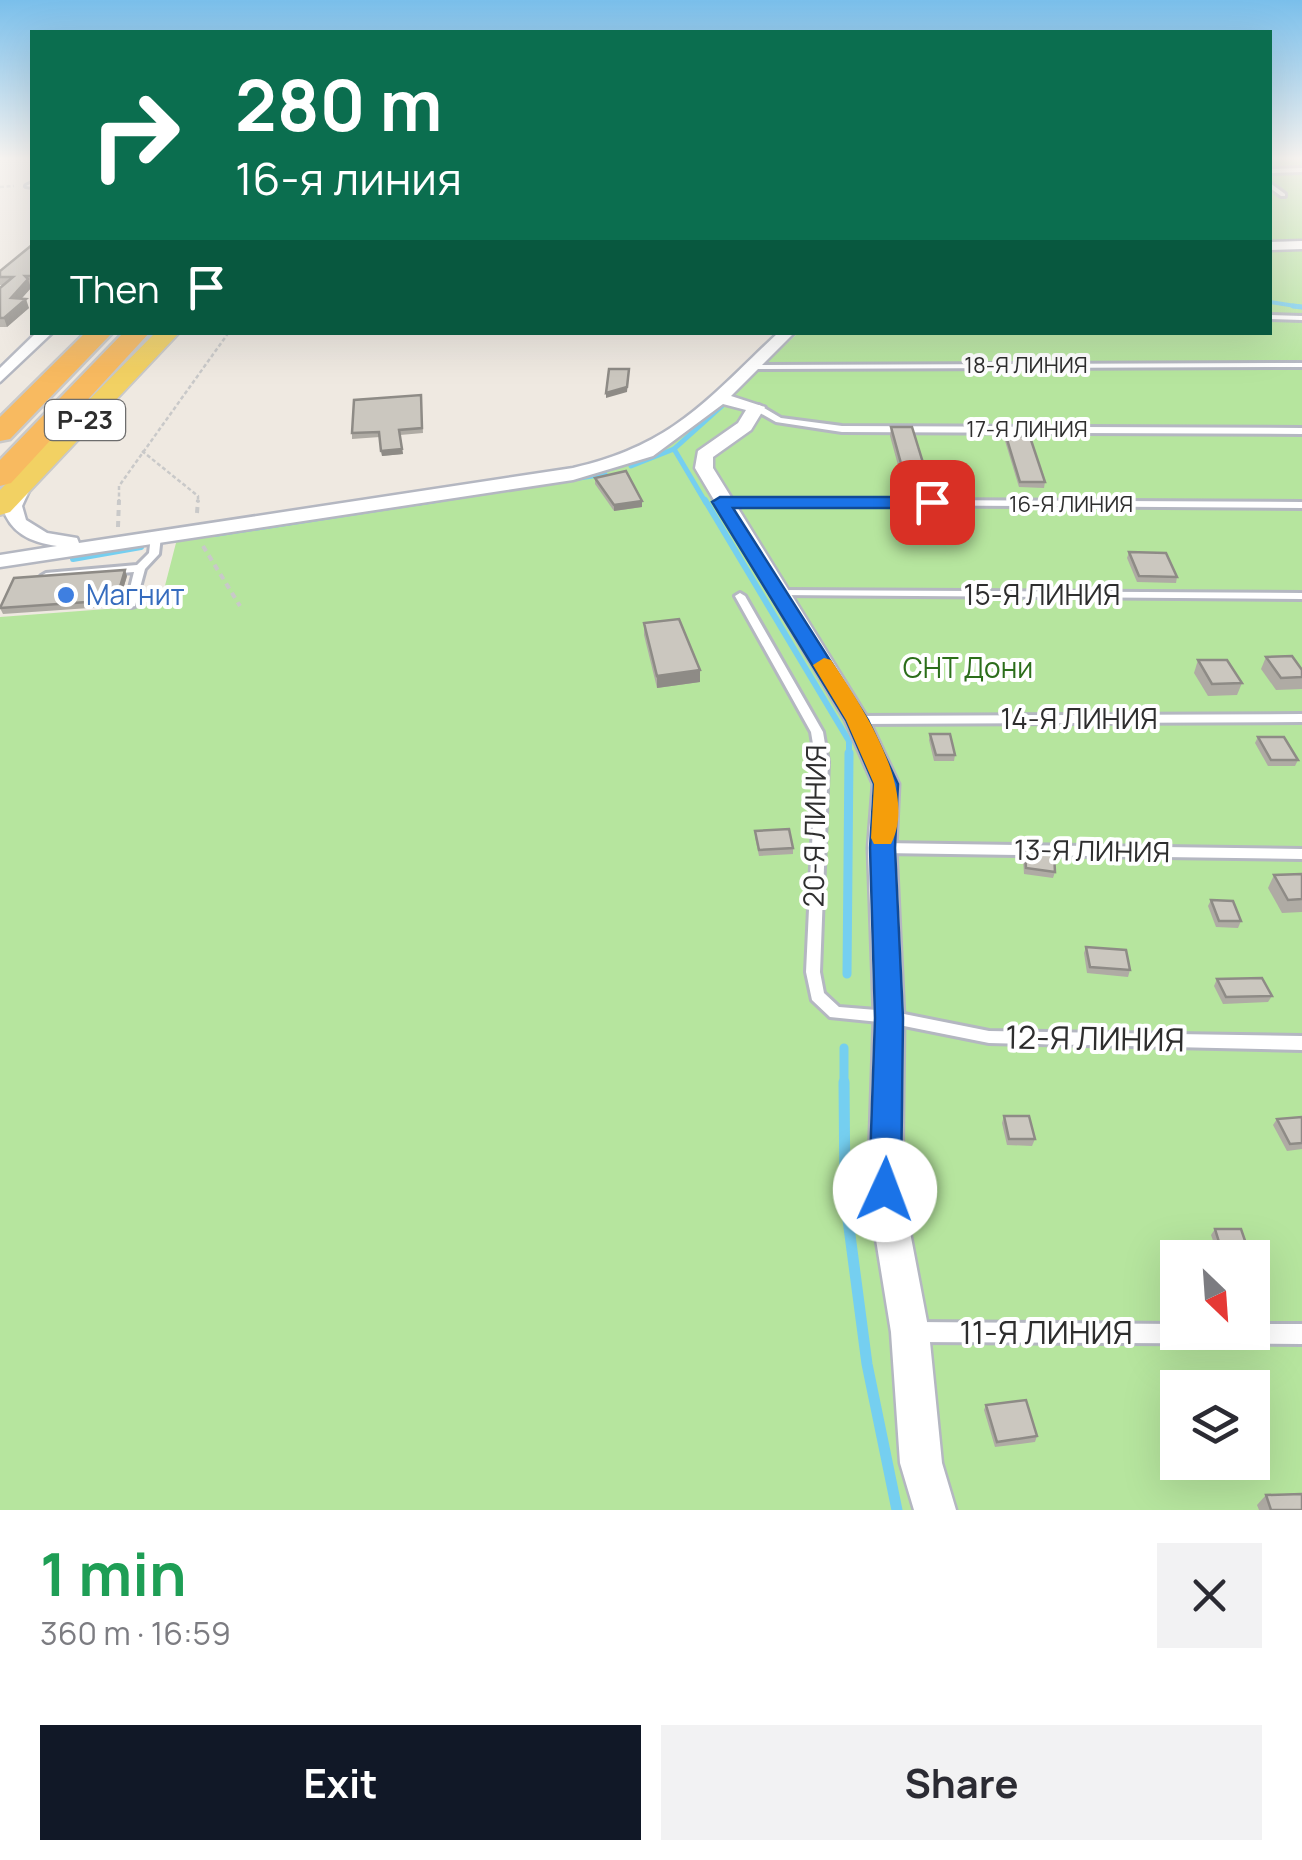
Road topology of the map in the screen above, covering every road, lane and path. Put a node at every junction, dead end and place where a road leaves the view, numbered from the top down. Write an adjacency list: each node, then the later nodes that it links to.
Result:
1 (1302, 245): 2 (street)
2 (1272, 246)
3 (1272, 317): 4 (lane)
4 (1302, 318)
5 (43, 335): 13 (street)
6 (97, 335): 17 (highway, Р-23)
7 (135, 335): 19 (highway, Р-23)
8 (165, 335): 19 (main road, Р-23)
9 (227, 335): 18 (path)
10 (785, 335): 12 (street)
11 (1302, 365): 12 (lane, 18-Я ЛИНИЯ)
12 (750, 367): 14 (street)
13 (0, 378)
14 (718, 398): 15 (street); 23 (street)
15 (756, 406): 16 (lane, 17-Я ЛИНИЯ); 20 (street)
16 (1302, 431)
17 (0, 433)
18 (142, 451): 23 (path); 25 (path)
19 (12, 479): 22 (main road, Р-23); 25 (street)
20 (720, 502): 21 (lane, 16-Я ЛИНИЯ); 29 (street)
21 (1302, 505)
22 (0, 506)
23 (197, 530): 24 (street); 33 (path)
24 (156, 536): 25 (street); 27 (lane)
25 (120, 541): 26 (street)
26 (0, 560)
27 (140, 568): 28 (lane); 32 (lane)
28 (30, 577)
29 (781, 593): 31 (lane, 15-Я ЛИНИЯ); 35 (street)
30 (740, 596): 38 (lane, 20-Я ЛИНИЯ)
31 (1302, 596)
32 (131, 604)
33 (240, 606)
34 (1302, 718): 35 (lane, 14-Я ЛИНИЯ)
35 (857, 720): 36 (street)
36 (882, 848): 37 (lane, 13-Я ЛИНИЯ); 38 (street)
37 (1302, 854)
38 (889, 1018): 39 (lane, 12-Я ЛИНИЯ); 40 (street)
39 (1302, 1044)
40 (910, 1332): 41 (lane, 11-Я ЛИНИЯ); 42 (street)
41 (1302, 1334)
42 (936, 1510)

